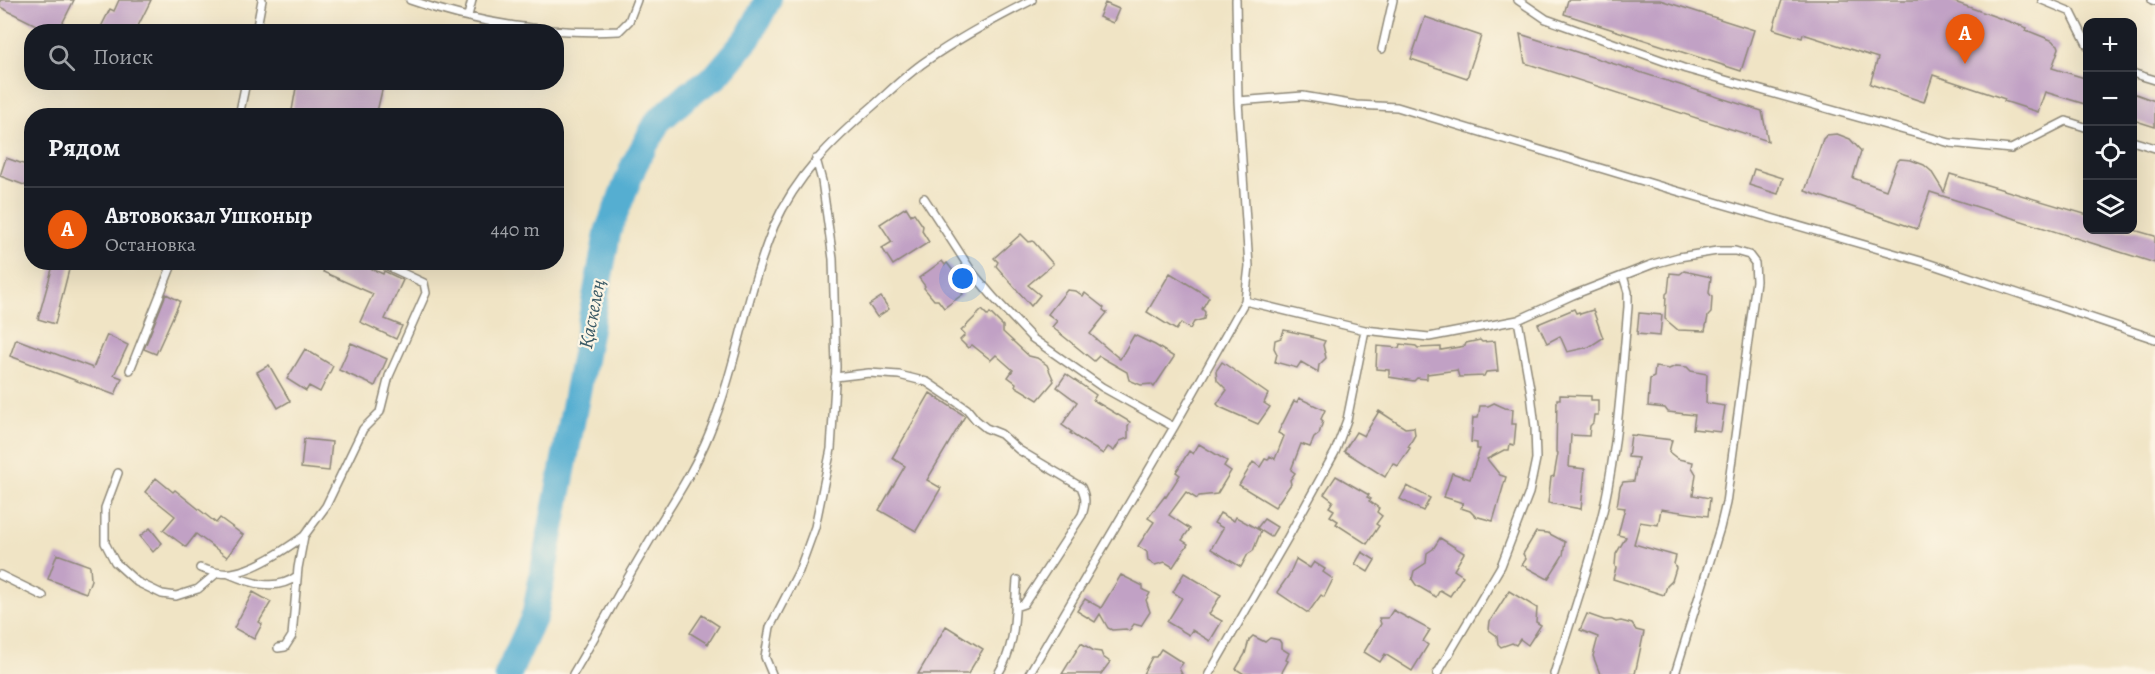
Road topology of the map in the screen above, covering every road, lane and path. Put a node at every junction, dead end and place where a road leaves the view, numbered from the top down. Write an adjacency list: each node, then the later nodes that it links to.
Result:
1 (262, 0): 11 (lane)
2 (410, 0): 10 (lane)
3 (472, 0): 10 (lane)
4 (637, 0): 13 (lane)
5 (1032, 0): 24 (lane)
6 (1236, 0): 19 (lane)
7 (1393, 0): 15 (lane)
8 (1518, 0): 21 (lane)
9 (2042, 0): 14 (lane)
10 (468, 16): 12 (lane)
11 (258, 24)
12 (506, 24)
13 (564, 31)
14 (2083, 35)
15 (1382, 49)
16 (2137, 74): 17 (lane)
17 (2155, 80)
18 (244, 90): 20 (lane)
19 (1238, 101): 29 (lane); 32 (lane)
20 (241, 108)
21 (2083, 126)
22 (2137, 142): 23 (lane)
23 (2155, 148)
24 (816, 159): 34 (lane); 47 (lane)
25 (924, 198): 35 (lane)
26 (170, 270): 33 (lane)
27 (395, 270): 37 (lane)
28 (1623, 276): 30 (lane); 53 (lane); 54 (lane)
29 (1245, 301): 31 (lane); 35 (lane)
30 (1518, 320): 31 (lane); 52 (lane)
31 (1365, 330): 51 (lane)
32 (2155, 339)
33 (130, 370)
34 (835, 377): 45 (lane); 48 (lane)
35 (1174, 427): 50 (lane)
36 (118, 473): 39 (lane)
37 (304, 536): 40 (lane); 42 (lane)
38 (200, 567): 39 (lane)
39 (217, 573): 40 (lane)
40 (228, 573): 42 (lane)
41 (0, 575): 44 (lane)
42 (297, 576): 46 (lane)
43 (1017, 580): 45 (lane)
44 (43, 596)
45 (1015, 607): 49 (lane)
46 (278, 648)
47 (573, 674)
48 (772, 674)
49 (998, 674)
50 (1029, 674)
51 (1209, 674)
52 (1437, 674)
53 (1554, 674)
54 (1675, 674)

